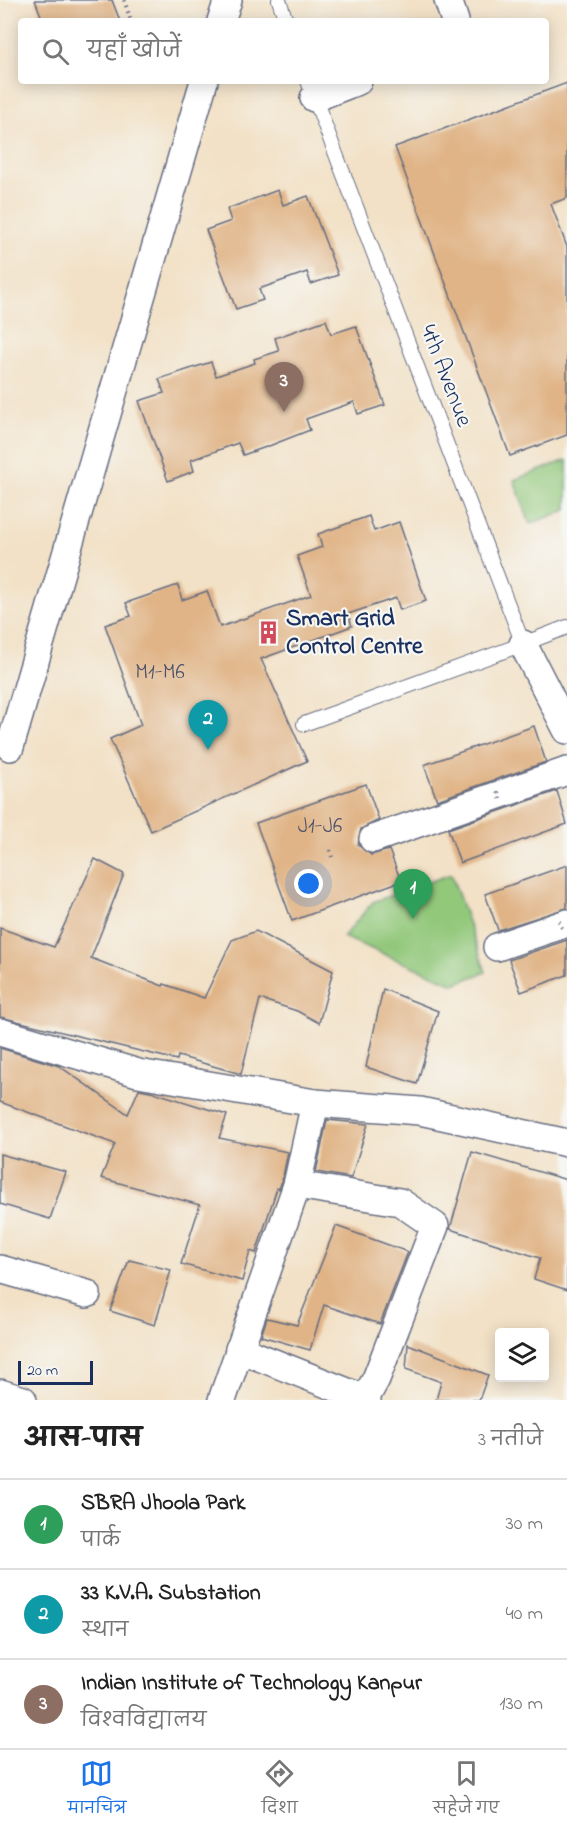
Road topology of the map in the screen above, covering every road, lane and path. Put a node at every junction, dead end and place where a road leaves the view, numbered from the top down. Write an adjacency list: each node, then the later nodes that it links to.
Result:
1 (124, 0): 5 (path)
2 (228, 0): 6 (street)
3 (279, 0): 7 (lane)
4 (448, 0): 8 (street)
5 (130, 18)
6 (222, 18)
7 (285, 18)
8 (454, 18)
9 (203, 84): 16 (street)
10 (342, 84): 11 (street)
11 (311, 90): 13 (lane, 4th Avenue)
12 (567, 627): 13 (lane)
13 (523, 644): 14 (lane); 15 (street)
14 (304, 724)
15 (567, 730)
16 (10, 747)
17 (567, 771): 20 (street)
18 (498, 792): 19 (path, bridge)
19 (500, 799)
20 (373, 839)
21 (330, 850): 22 (path)
22 (332, 857)
23 (562, 924): 24 (street)
24 (497, 947)
25 (0, 1032): 26 (street)
26 (315, 1102): 27 (street); 28 (street)
27 (567, 1143)
28 (297, 1185): 31 (street); 33 (street)
29 (0, 1269): 30 (street)
30 (87, 1294)
31 (239, 1349): 33 (street); 35 (street)
32 (0, 1394): 34 (street)
33 (366, 1399)
34 (23, 1400)
35 (222, 1400)

